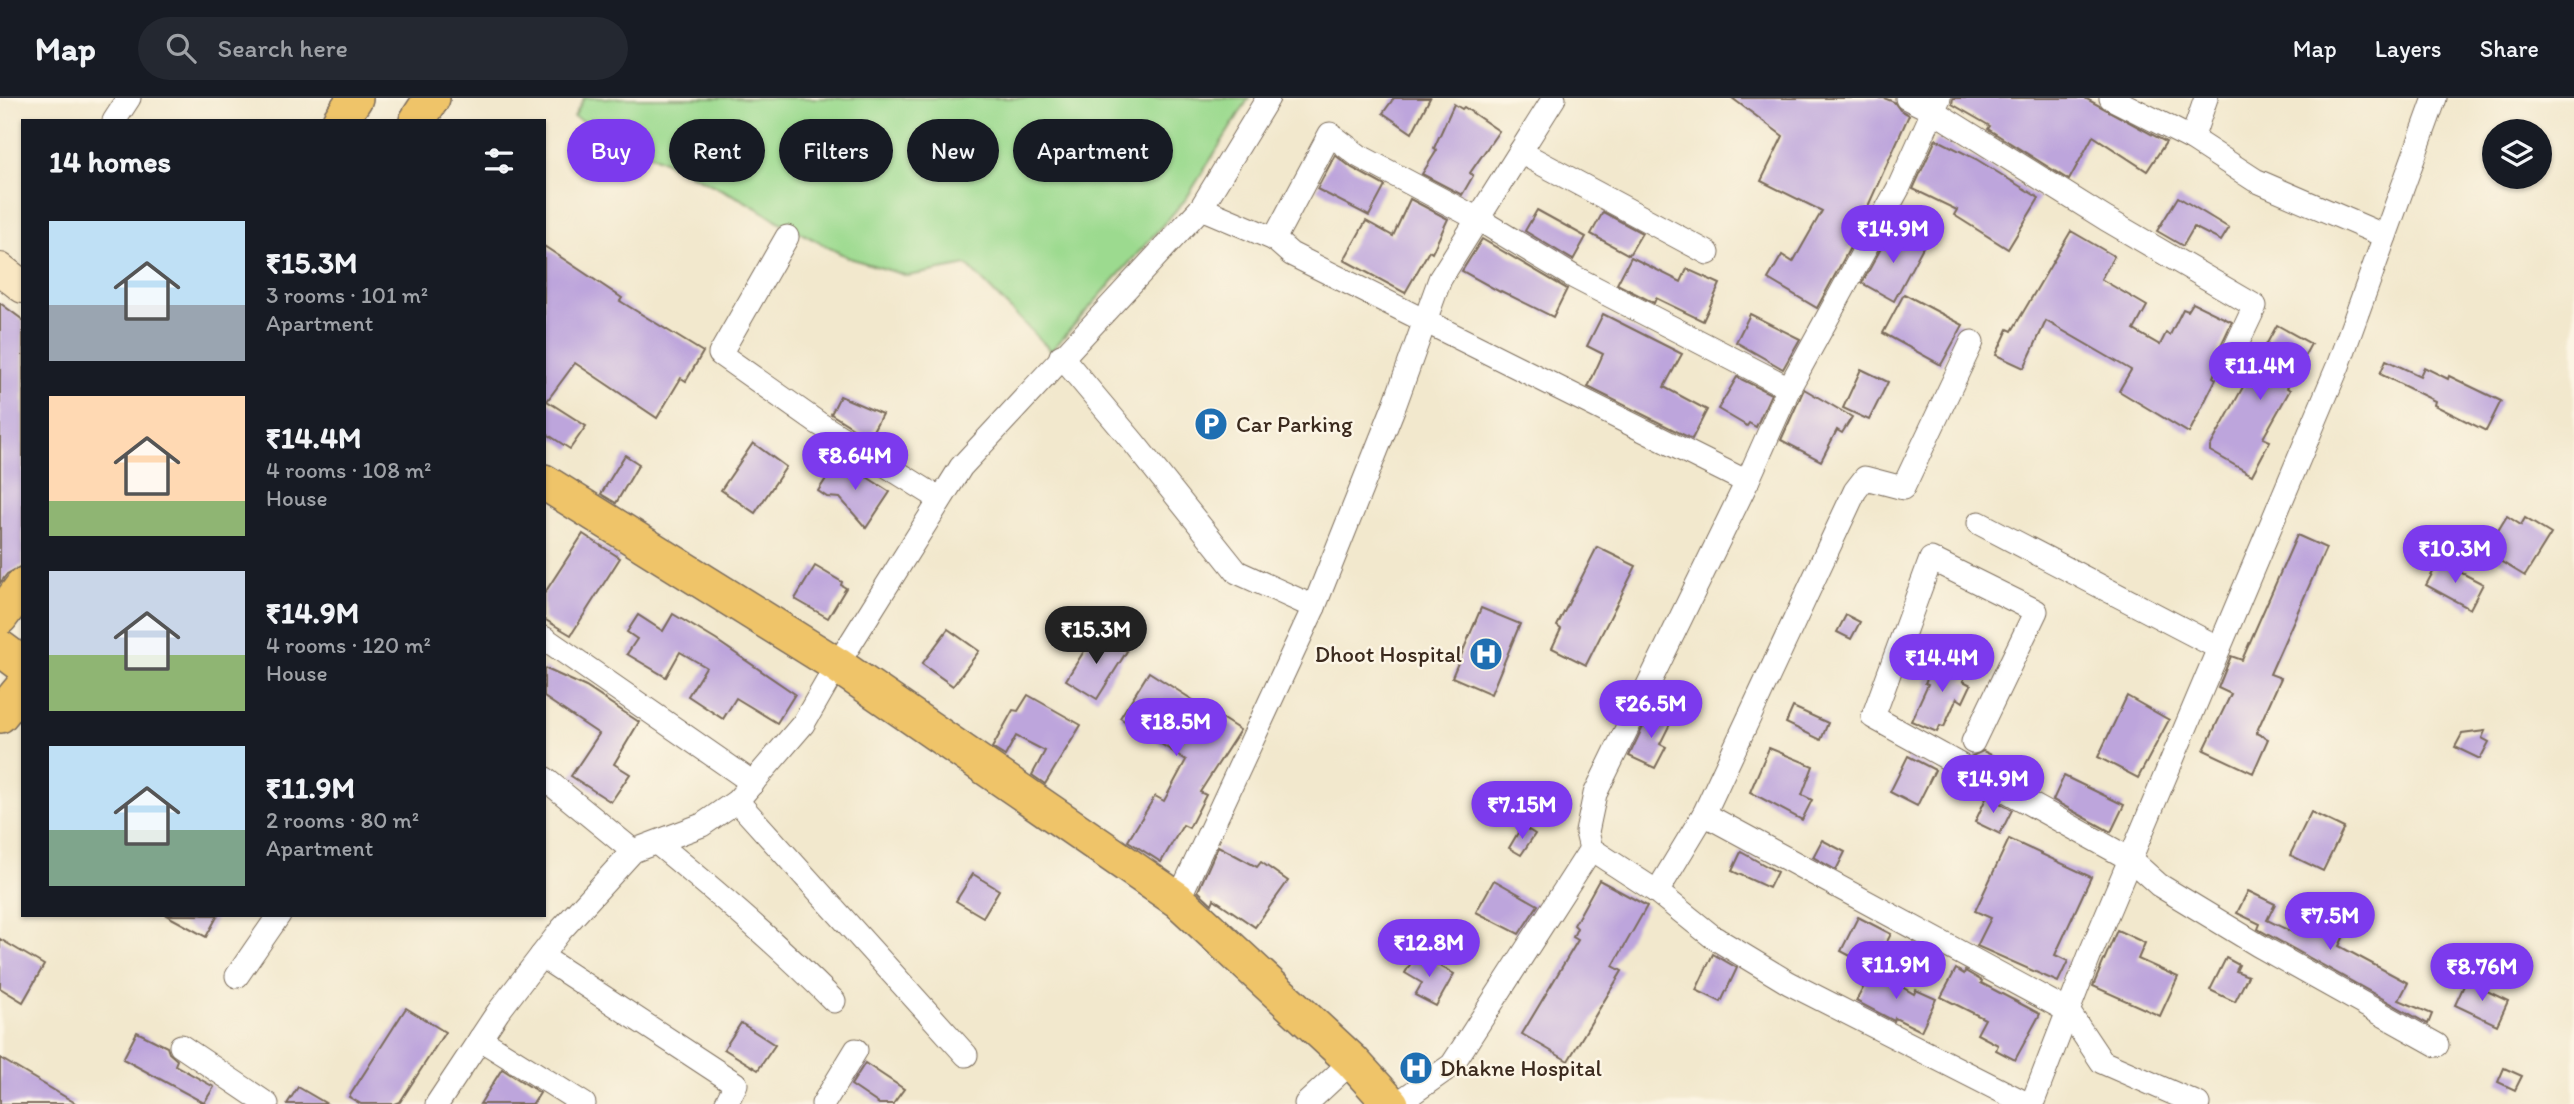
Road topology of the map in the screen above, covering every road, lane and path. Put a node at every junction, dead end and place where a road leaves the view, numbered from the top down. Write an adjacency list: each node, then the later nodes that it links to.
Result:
1 (129, 98): 11 (street)
2 (355, 98): 12 (main road)
3 (432, 98): 13 (main road)
4 (1268, 98): 16 (street)
5 (1554, 98): 15 (street)
6 (1907, 98): 10 (street)
7 (2111, 98): 14 (street)
8 (2206, 98): 14 (street)
9 (2435, 98): 18 (street)
10 (1936, 104): 25 (street); 26 (street)
11 (115, 119)
12 (341, 119)
13 (418, 119)
14 (2192, 139): 18 (street)
15 (1520, 152): 17 (street); 21 (street)
16 (1201, 208): 20 (street); 24 (street)
17 (1478, 219): 20 (street); 22 (street); 26 (street)
18 (2385, 236): 36 (street)
19 (787, 237): 29 (street)
20 (1274, 239): 22 (street)
21 (1708, 253)
22 (1425, 320): 27 (street); 32 (street)
23 (1972, 342): 45 (street)
24 (1061, 356): 29 (street); 32 (street)
25 (2229, 361)
26 (1789, 388): 27 (street)
27 (1747, 482): 47 (street)
28 (546, 483): 38 (main road)
29 (940, 499): 38 (street)
30 (1979, 523): 36 (street)
31 (21, 589): 33 (main road)
32 (1314, 607): 51 (street)
33 (0, 617)
34 (546, 639): 43 (street)
35 (0, 648): 37 (main road)
36 (2219, 648): 49 (street)
37 (21, 664)
38 (837, 665): 43 (street); 51 (main road)
39 (21, 689): 40 (main road)
40 (0, 715)
41 (1973, 742): 49 (street)
42 (546, 780): 48 (street)
43 (753, 783): 44 (street)
44 (737, 801): 46 (street); 61 (street)
45 (1704, 814): 50 (street); 56 (street)
46 (657, 843): 48 (street); 55 (street)
47 (1591, 849): 50 (street); 70 (street)
48 (634, 851): 53 (street)
49 (2130, 859): 56 (street); 58 (street)
50 (1657, 892): 71 (street)
51 (1178, 900): 62 (main road)
52 (278, 917): 54 (street)
53 (541, 956): 57 (street); 66 (street)
54 (237, 976)
55 (834, 1001)
56 (2068, 1011): 72 (street); 73 (street)
57 (480, 1038): 64 (street); 65 (street)
58 (2437, 1045)
59 (181, 1046): 63 (street)
60 (856, 1051): 67 (street)
61 (966, 1055)
62 (1352, 1060): 68 (street); 69 (main road)
63 (267, 1104)
64 (437, 1104)
65 (584, 1104)
66 (726, 1104)
67 (823, 1104)
68 (1306, 1104)
69 (1391, 1104)
70 (1397, 1104)
71 (2027, 1104)
72 (2032, 1104)
73 (2198, 1104)

